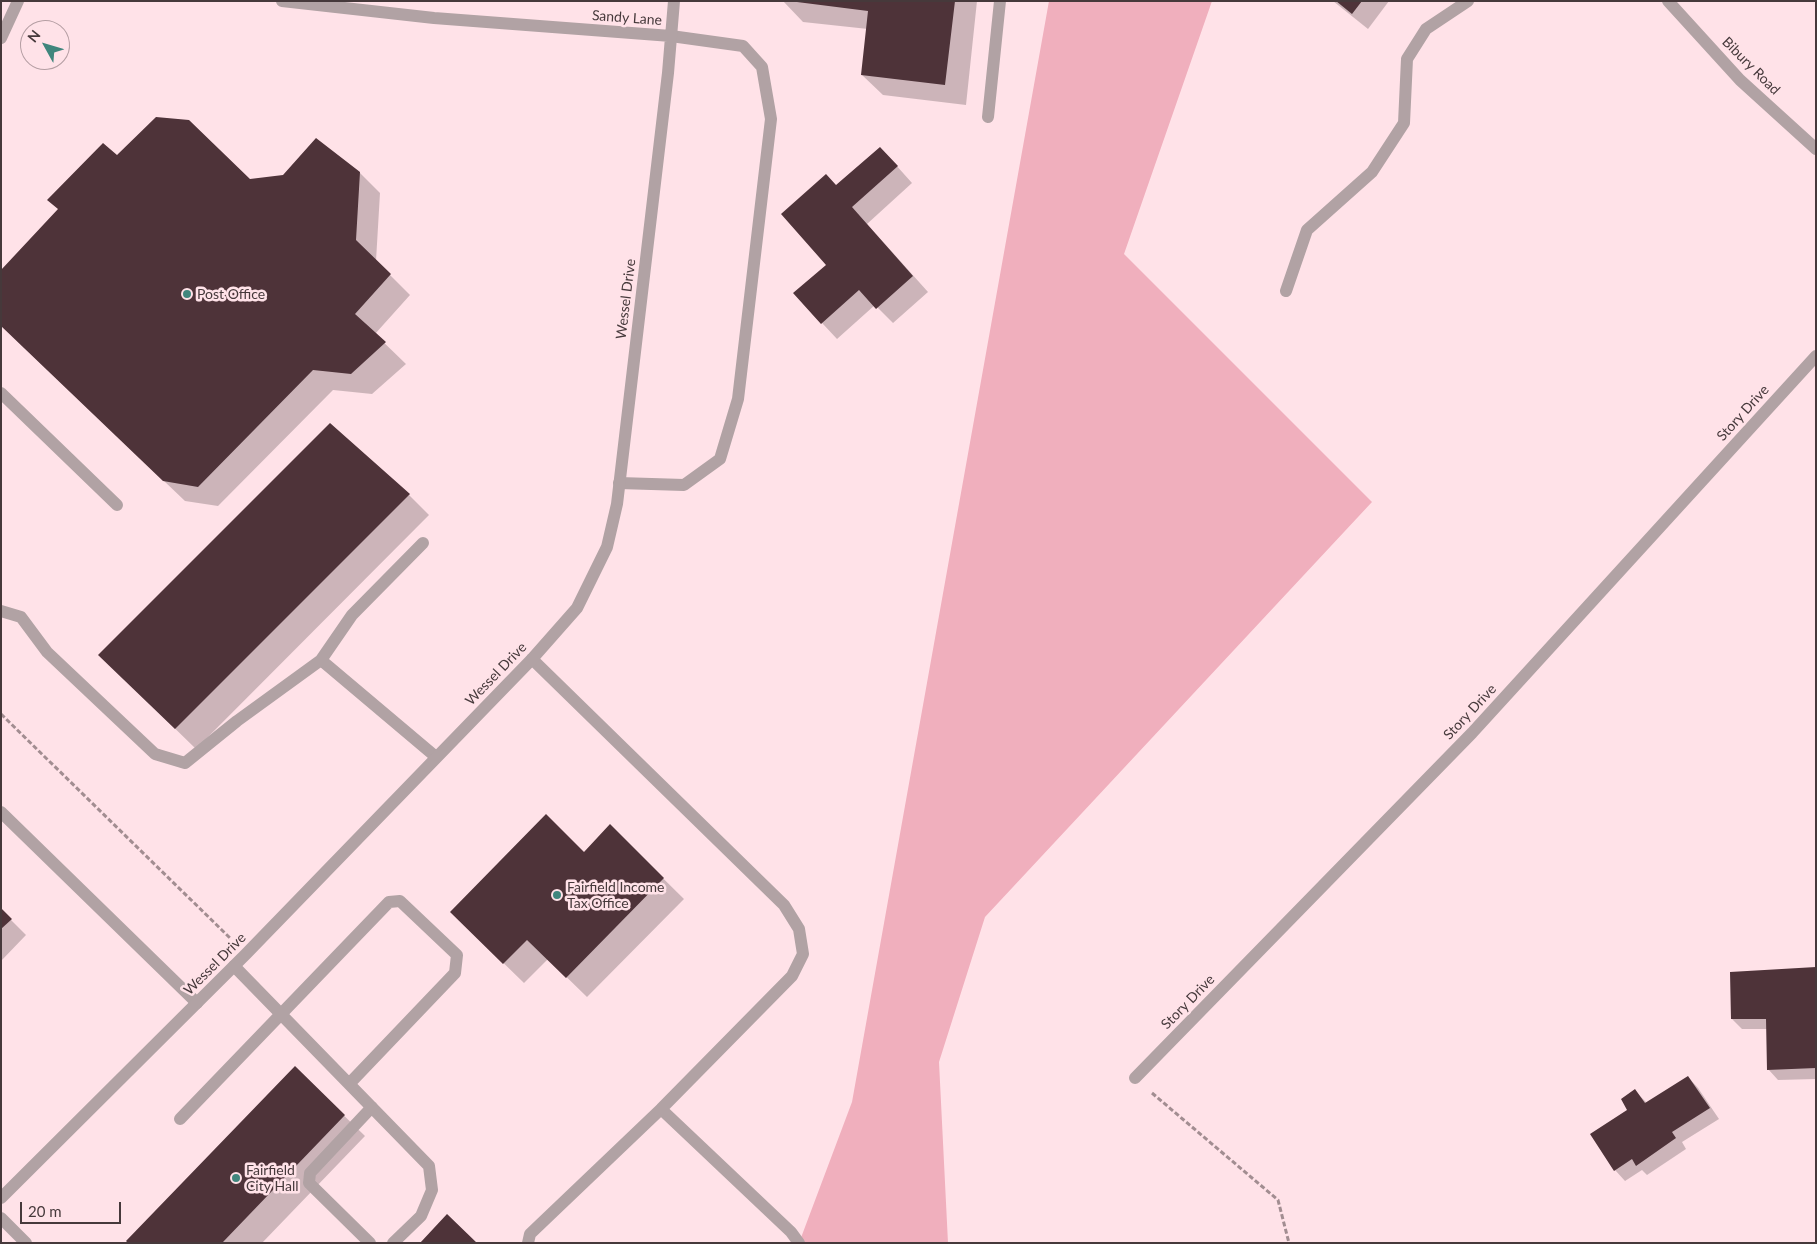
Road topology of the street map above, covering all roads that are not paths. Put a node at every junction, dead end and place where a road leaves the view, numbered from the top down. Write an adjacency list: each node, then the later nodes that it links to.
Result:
1 (18, 1): 8 (street)
2 (282, 1): 7 (street, Sandy Lane)
3 (674, 1): 7 (street, Wessel Drive)
4 (1000, 1): 9 (street)
5 (1468, 1): 11 (street)
6 (1668, 1): 10 (street, Bibury Road)
7 (671, 36): 14 (street, Wessel Drive); 14 (street, Sandy Lane)
8 (1, 38)
9 (988, 117)
10 (1816, 149)
11 (1286, 291)
12 (1816, 356): 25 (street, Story Drive)
13 (1, 393): 15 (street)
14 (619, 483): 18 (street, Wessel Drive)
15 (117, 504)
16 (423, 543): 19 (street)
17 (1, 611): 19 (street)
18 (532, 659): 20 (street, Wessel Drive); 28 (street)
19 (321, 660): 20 (street)
20 (436, 757): 22 (street, Wessel Drive)
21 (1, 812): 23 (street)
22 (234, 966): 23 (street, Wessel Drive); 24 (street)
23 (197, 1003): 30 (street, Wessel Drive)
24 (280, 1014): 26 (street); 26 (street); 29 (street)
25 (1135, 1078)
26 (349, 1084): 27 (street)
27 (372, 1107): 34 (street); 35 (street)
28 (661, 1109): 32 (street); 36 (street)
29 (180, 1119)
30 (1, 1198)
31 (1, 1218): 33 (street)
32 (529, 1238)
33 (26, 1243)
34 (370, 1243)
35 (393, 1243)
36 (799, 1243)

